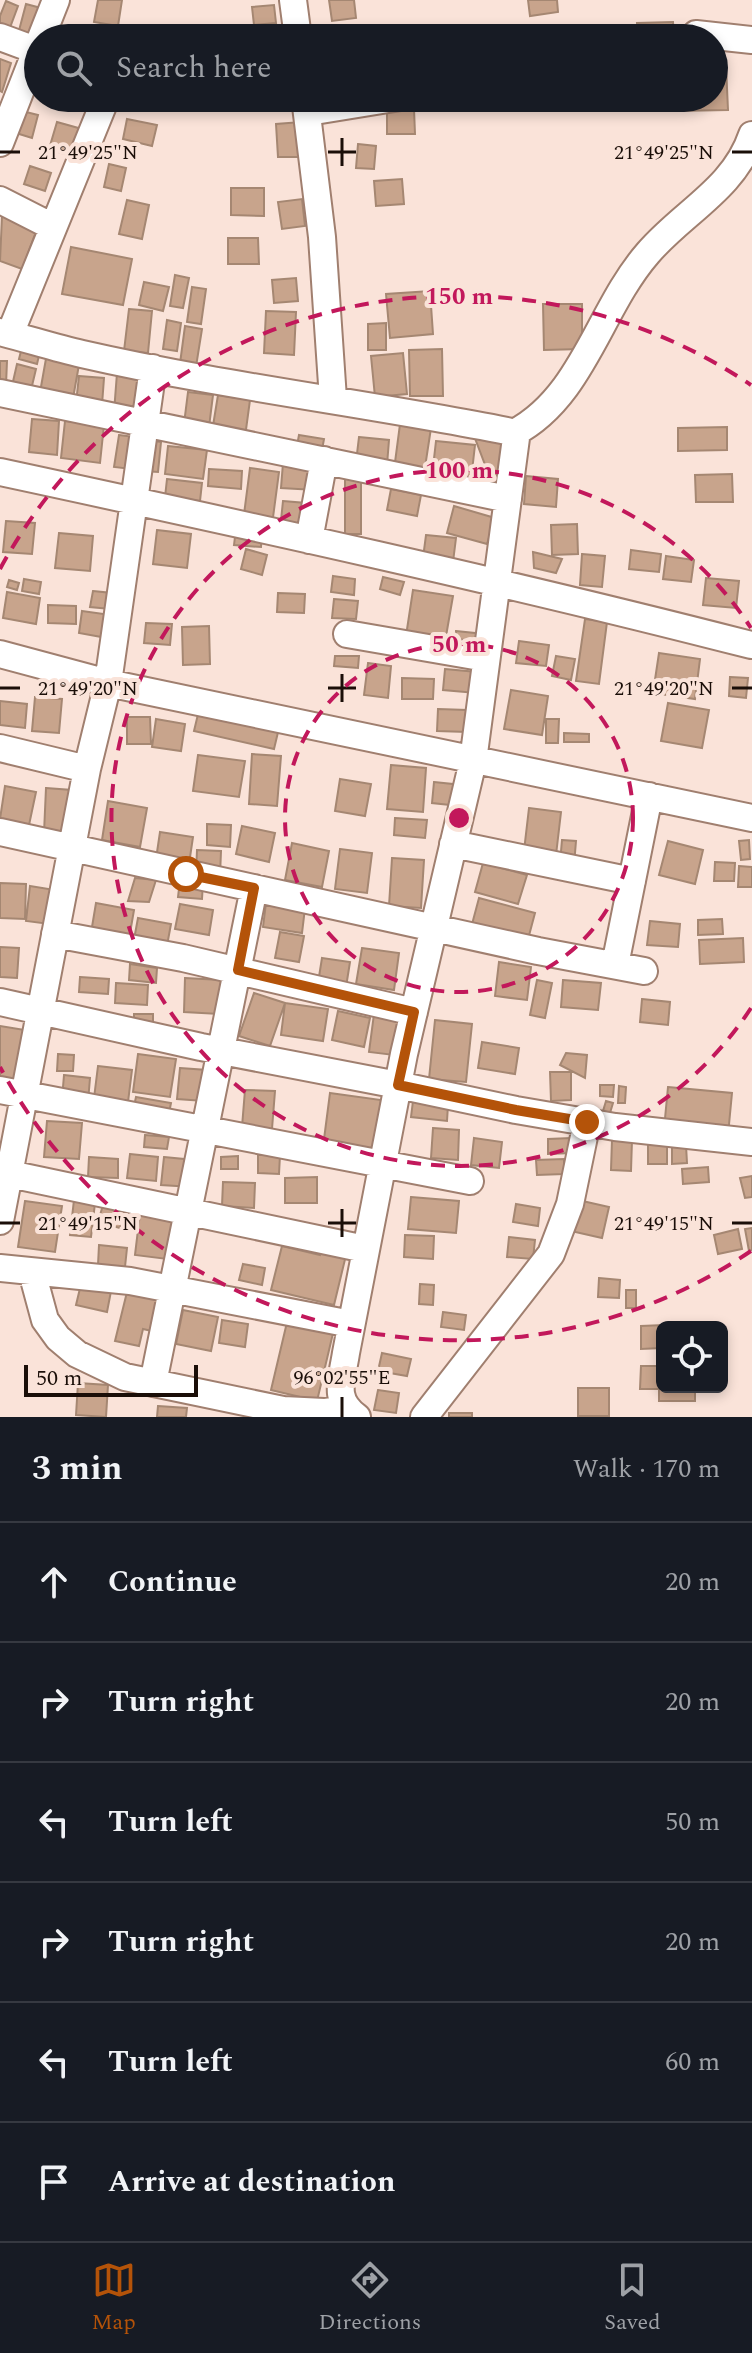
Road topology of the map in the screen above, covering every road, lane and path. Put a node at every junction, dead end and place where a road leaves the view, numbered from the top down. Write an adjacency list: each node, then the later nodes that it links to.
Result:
1 (56, 0): 3 (street)
2 (293, 0): 4 (street)
3 (47, 24)
4 (296, 24)
5 (0, 37): 8 (street)
6 (728, 37): 7 (street)
7 (752, 40)
8 (24, 43)
9 (24, 82): 13 (street)
10 (100, 112): 15 (street)
11 (307, 112): 19 (street)
12 (752, 135): 21 (street)
13 (0, 143)
14 (0, 200): 15 (street)
15 (53, 227): 16 (street)
16 (5, 333): 17 (street)
17 (153, 368): 19 (street); 20 (street)
18 (0, 393): 20 (street)
19 (333, 399): 21 (street)
20 (147, 424): 22 (street); 25 (street)
21 (514, 433): 24 (street)
22 (324, 460): 24 (street); 26 (street)
23 (0, 472): 25 (street)
24 (508, 499): 27 (street)
25 (135, 502): 26 (street); 34 (street)
26 (309, 540): 27 (street)
27 (496, 582): 30 (street); 33 (street)
28 (752, 632): 30 (street)
29 (347, 634): 33 (street)
30 (751, 645): 32 (street)
31 (0, 654): 34 (street)
32 (752, 657)
33 (486, 658): 36 (street)
34 (108, 683): 36 (street); 37 (street)
35 (0, 748): 37 (street)
36 (473, 761): 38 (street); 41 (street)
37 (87, 769): 42 (street)
38 (649, 796): 39 (street); 43 (street)
39 (752, 818)
40 (0, 832): 42 (street)
41 (453, 844): 43 (street); 45 (street)
42 (72, 849): 44 (street); 46 (street)
43 (632, 881): 47 (street)
44 (254, 888): 45 (street); 48 (street)
45 (433, 927): 47 (street); 52 (street)
46 (55, 934): 48 (street); 51 (street)
47 (615, 965): 49 (street)
48 (238, 970): 52 (street); 53 (street)
49 (644, 971)
50 (0, 1002): 51 (street)
51 (41, 1010): 53 (street); 55 (street)
52 (414, 1012): 54 (street)
53 (220, 1050): 54 (street); 57 (street)
54 (398, 1085): 56 (street); 59 (street)
55 (12, 1093): 57 (street); 60 (street)
56 (587, 1122): 58 (street); 71 (street)
57 (206, 1132): 59 (street); 62 (street)
58 (752, 1142)
59 (382, 1166): 61 (street); 64 (street)
60 (4, 1173): 62 (street); 63 (street)
61 (470, 1181)
62 (188, 1212): 64 (street); 67 (street)
63 (0, 1221)
64 (365, 1249): 68 (street)
65 (0, 1268): 66 (street)
66 (32, 1272): 67 (street); 69 (street)
67 (172, 1289): 68 (street); 69 (street)
68 (351, 1324): 70 (street)
69 (153, 1383): 70 (street)
70 (351, 1413)
71 (424, 1417)

